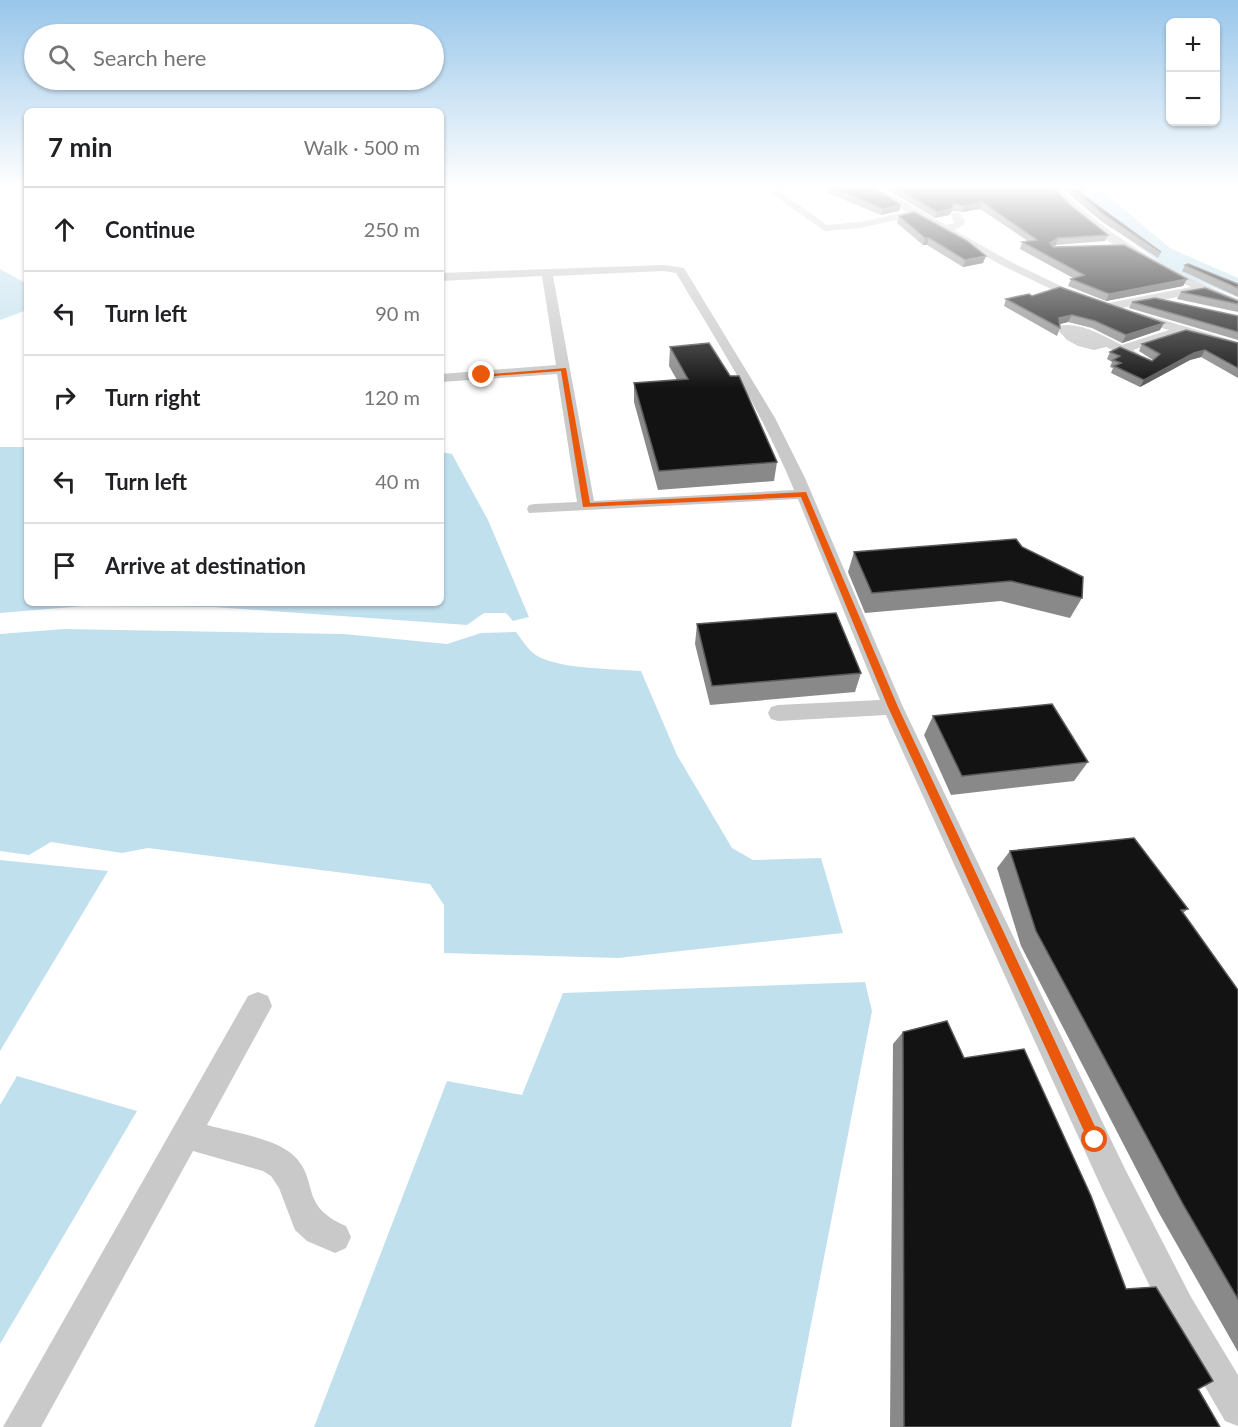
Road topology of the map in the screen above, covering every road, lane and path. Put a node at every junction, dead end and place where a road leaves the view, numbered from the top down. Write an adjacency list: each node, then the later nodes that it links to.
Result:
1 (991, 255): 8 (street)
2 (1137, 255): 5 (street)
3 (547, 273): 4 (street); 15 (street); 17 (street)
4 (444, 277)
5 (1201, 289): 6 (street); 7 (street)
6 (1148, 299): 8 (street); 9 (street)
7 (1238, 303)
8 (1097, 304): 10 (street)
9 (1182, 306)
10 (1182, 330): 12 (street); 13 (street)
11 (1107, 344): 13 (street)
12 (1238, 346)
13 (1121, 350): 14 (street)
14 (1148, 362)
15 (563, 369): 16 (street); 18 (street)
16 (444, 378)
17 (804, 494): 18 (street); 20 (street)
18 (586, 505): 19 (street)
19 (535, 509)
20 (893, 707): 21 (street); 25 (street)
21 (778, 713)
22 (258, 1006): 23 (street)
23 (186, 1134): 24 (street); 26 (street)
24 (335, 1237)
25 (1238, 1408)
26 (21, 1427)

